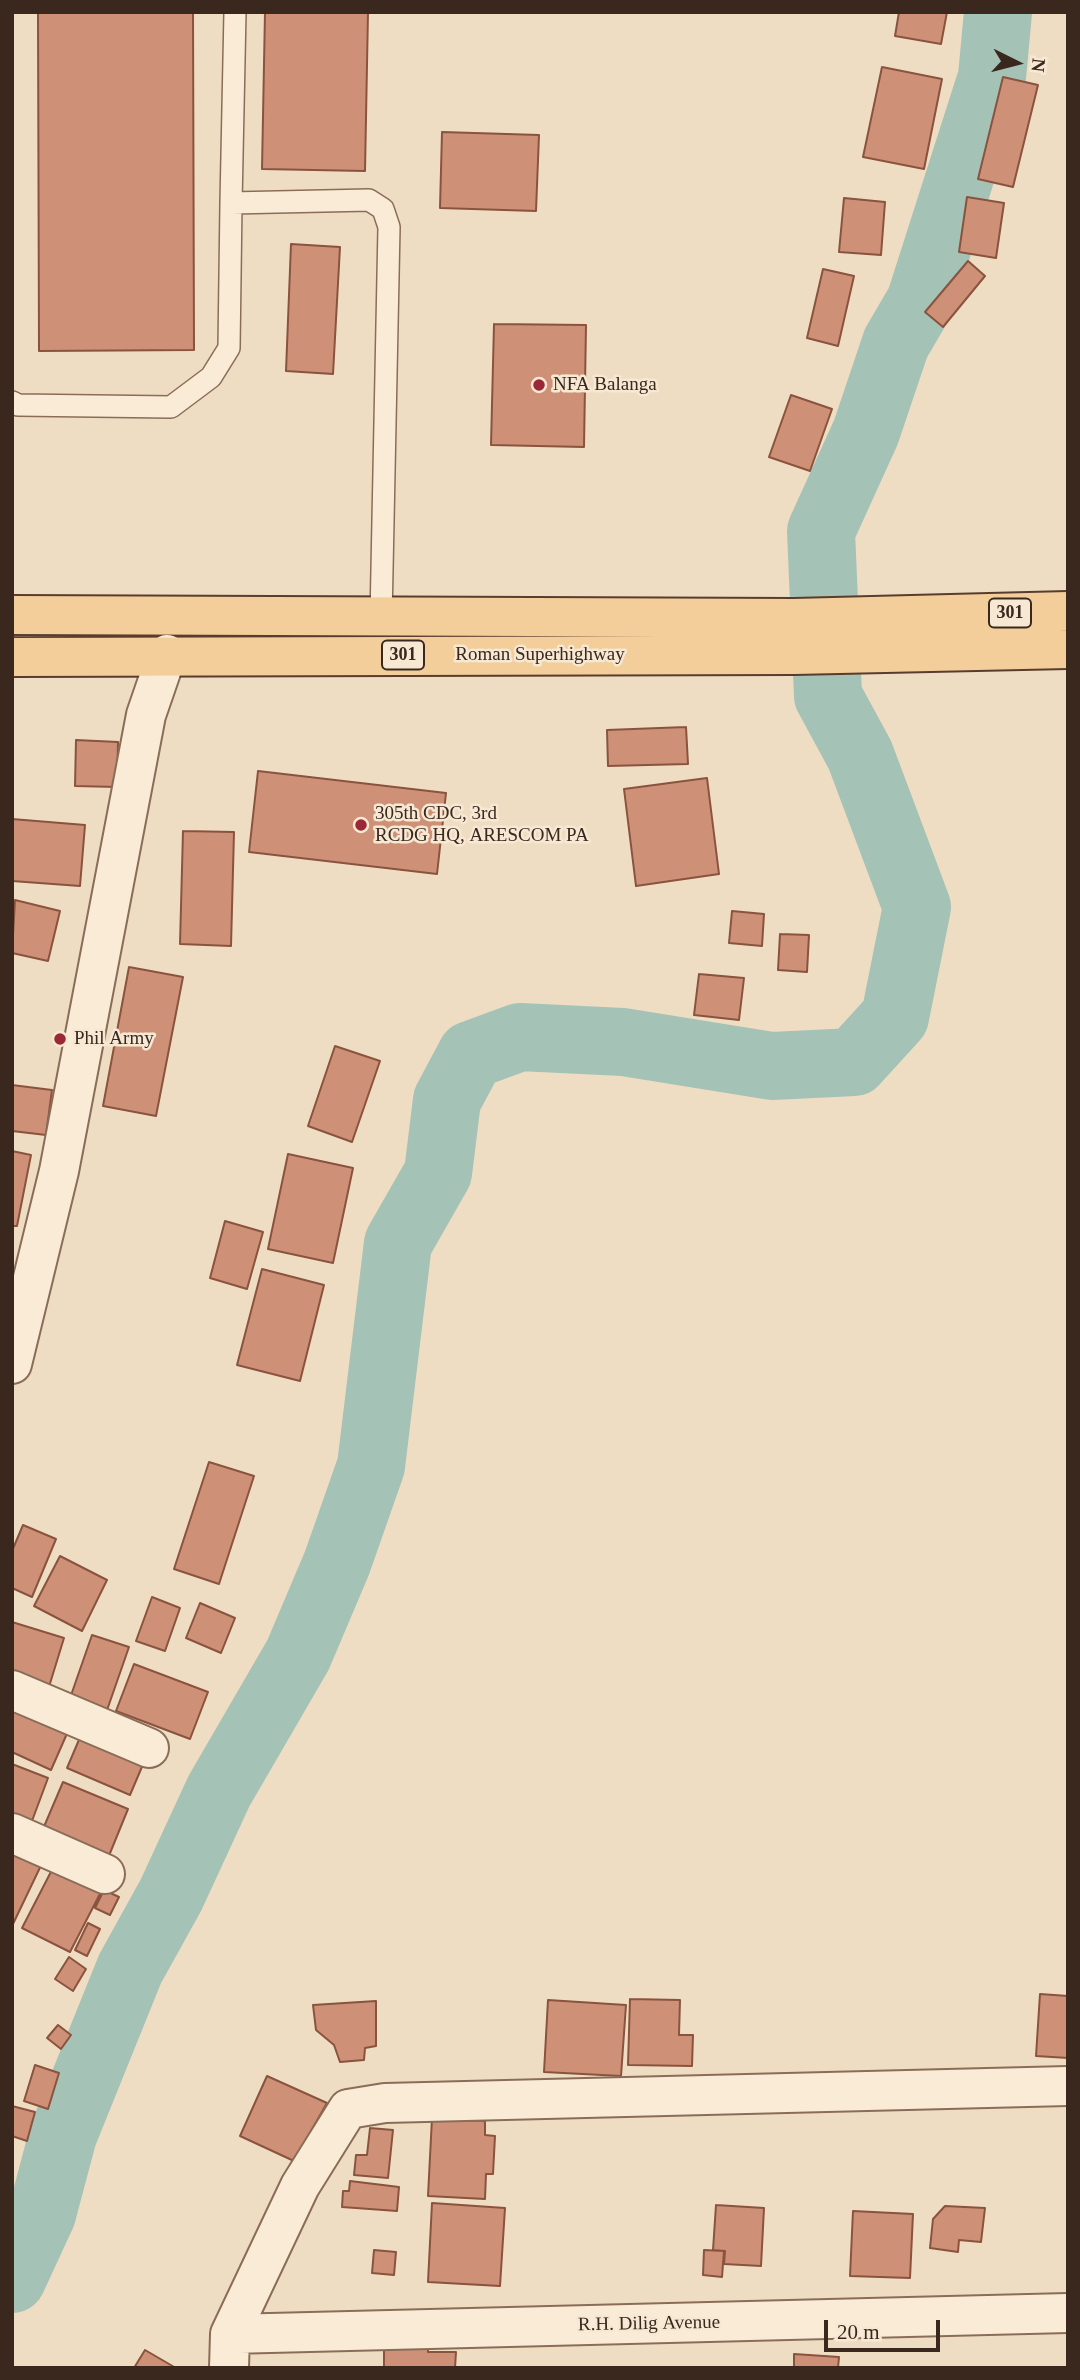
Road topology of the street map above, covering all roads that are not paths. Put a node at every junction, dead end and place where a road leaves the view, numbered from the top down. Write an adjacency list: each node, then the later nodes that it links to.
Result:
1 (235, 12): 2 (lane)
2 (231, 203): 3 (lane); 6 (lane)
3 (12, 402)
4 (1068, 611): 6 (main road, Roman Superhighway / 301)
5 (12, 615): 6 (main road, Roman Superhighway / 301)
6 (381, 618)
7 (1068, 649): 8 (main road, Roman Superhighway / 301)
8 (167, 654): 9 (main road, Roman Superhighway / 301); 10 (street)
9 (12, 657)
10 (12, 1364)
11 (12, 1690): 12 (street)
12 (149, 1748)
13 (12, 1833): 14 (street)
14 (105, 1874)
15 (1068, 2086): 17 (street)
16 (1068, 2313): 17 (street, R.H. Dilig Avenue)
17 (230, 2351)

